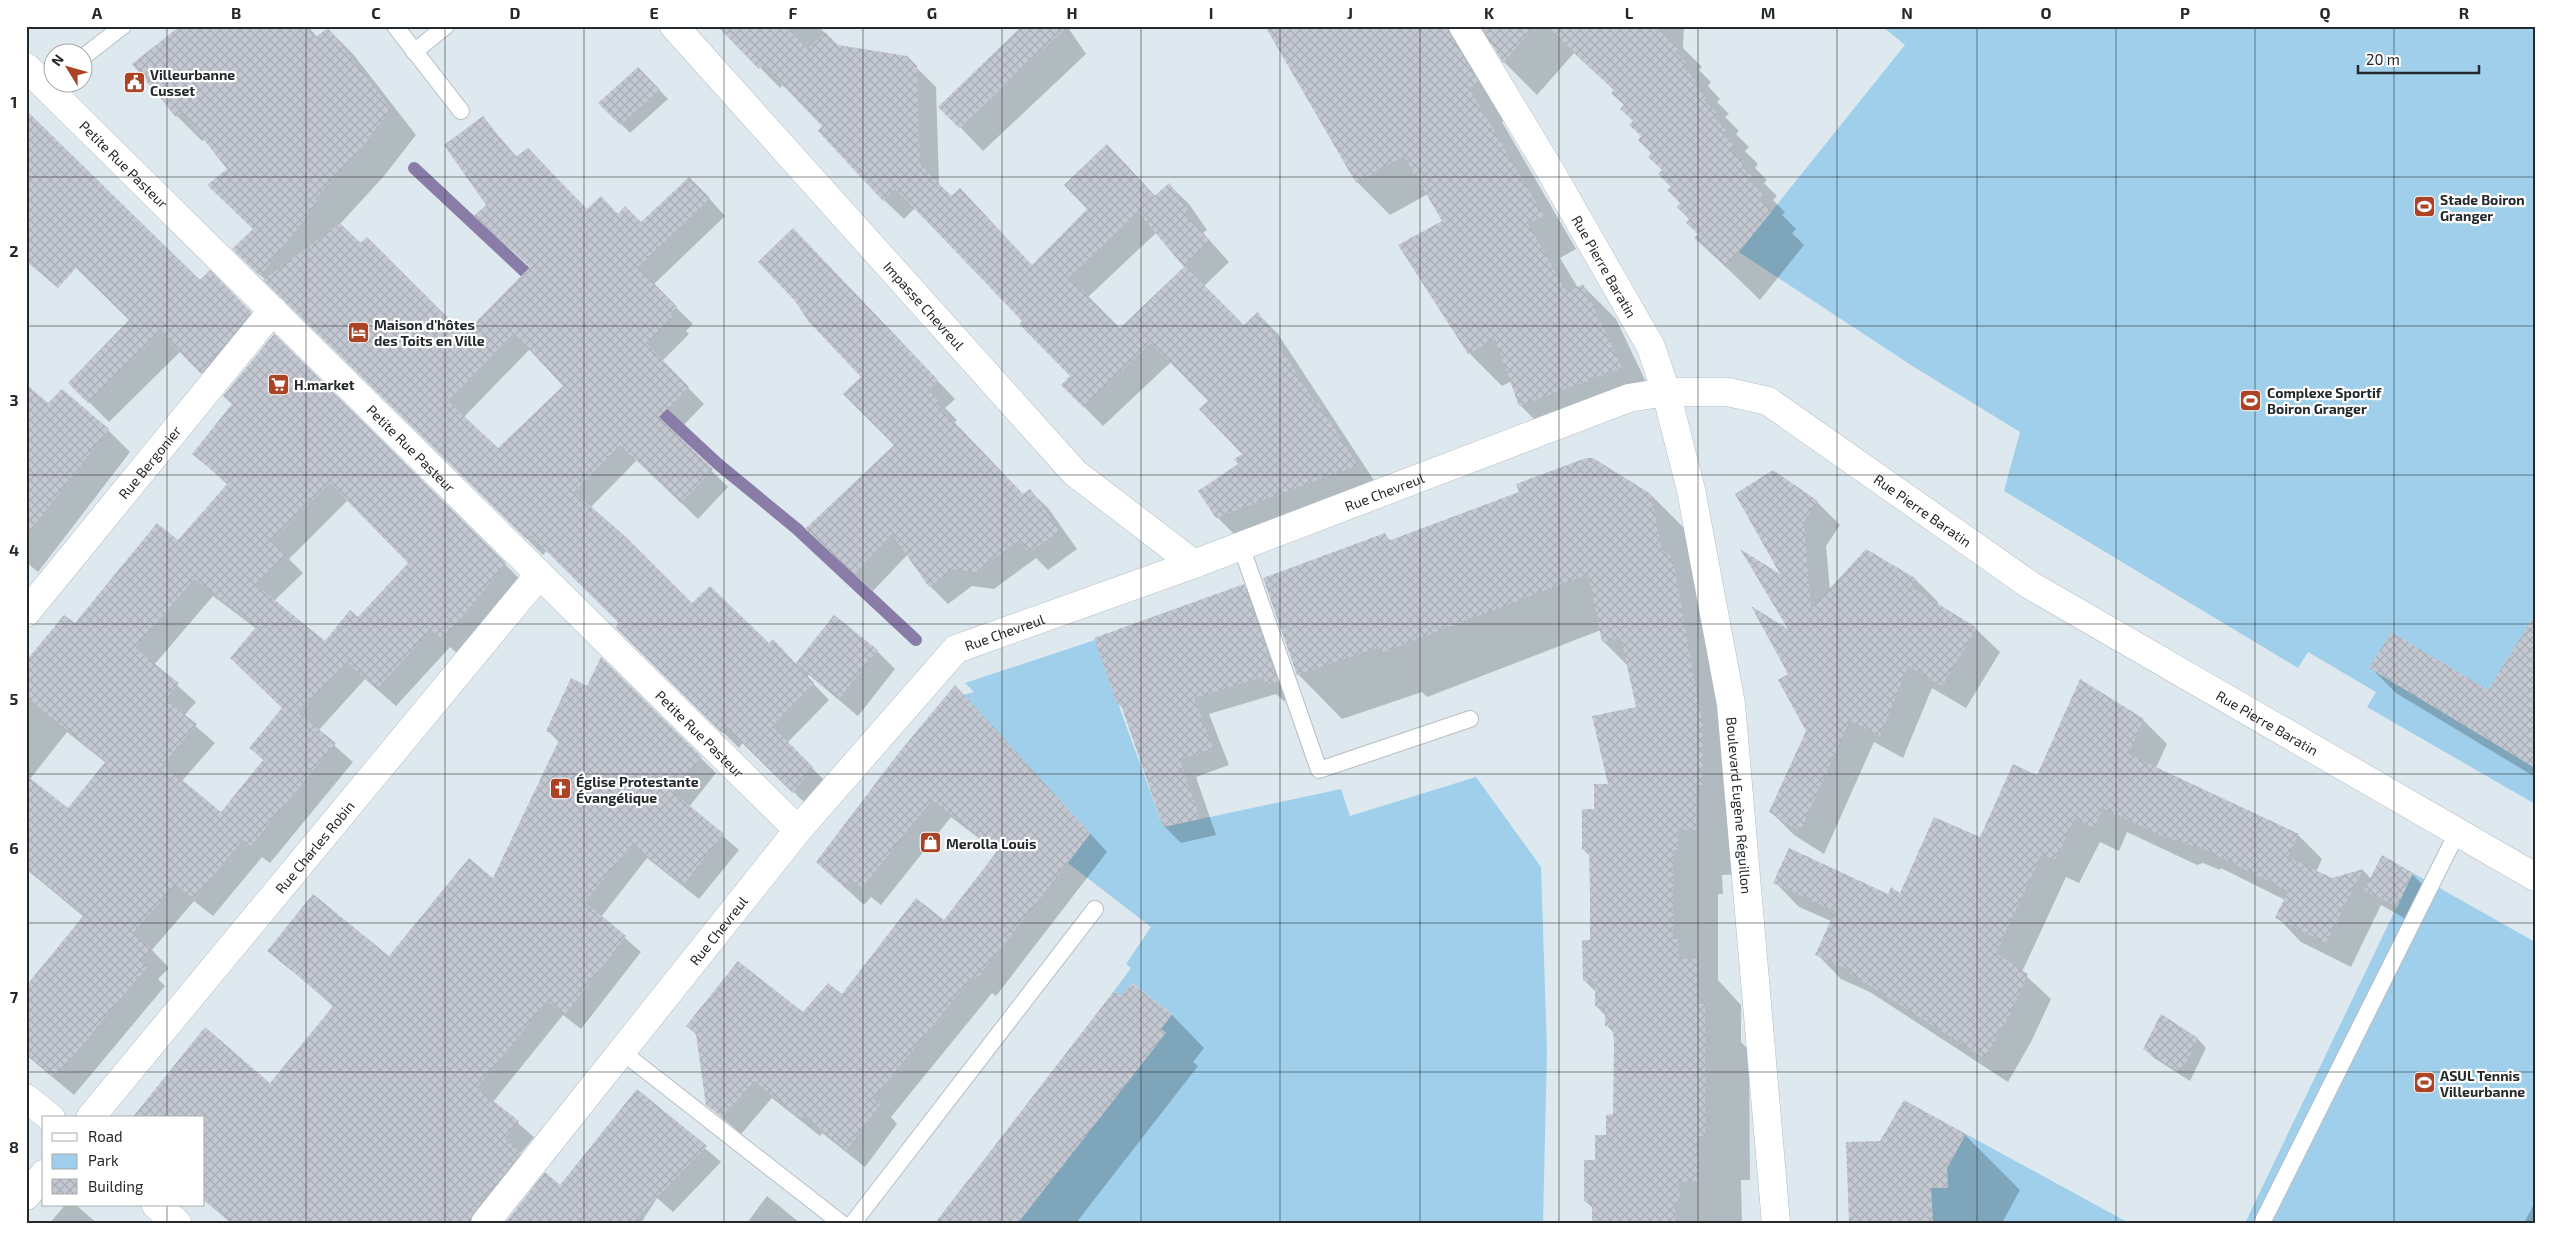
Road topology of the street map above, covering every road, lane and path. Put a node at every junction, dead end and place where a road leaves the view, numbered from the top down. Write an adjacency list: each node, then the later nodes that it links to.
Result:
1 (123, 26): 6 (lane)
2 (395, 26): 7 (lane)
3 (446, 26): 7 (lane)
4 (674, 26): 15 (street, Impasse Chevreul)
5 (1464, 26): 13 (street, Rue Pierre Baratin)
6 (92, 50)
7 (414, 52): 11 (lane)
8 (26, 67): 9 (street, Petite Rue Pasteur)
9 (42, 79)
10 (57, 92): 12 (street, Petite Rue Pasteur)
11 (461, 111)
12 (272, 310): 16 (street, Petite Rue Pasteur); 17 (street, Rue Bergonier)
13 (1666, 392): 14 (street, Rue Chevreul); 20 (street, Rue Pierre Baratin); 34 (street, Boulevard Eugène Réguillon)
14 (1241, 546): 15 (street, Rue Chevreul); 18 (lane)
15 (1194, 564): 19 (street, Rue Chevreul)
16 (539, 575): 19 (street, Petite Rue Pasteur); 26 (street, Rue Charles Robin)
17 (26, 613)
18 (1470, 719)
19 (798, 830): 23 (street, Rue Chevreul)
20 (2457, 833): 21 (street, Rue Pierre Baratin); 35 (lane)
21 (2535, 877)
22 (1095, 909): 33 (lane)
23 (621, 1051): 31 (street, Rue Chevreul); 32 (lane)
24 (26, 1098): 25 (street)
25 (48, 1116)
26 (92, 1116)
27 (42, 1176): 28 (street)
28 (26, 1196)
29 (157, 1206): 30 (street)
30 (177, 1223)
31 (484, 1223)
32 (841, 1223)
33 (853, 1223)
34 (1776, 1223)
35 (2262, 1223)

